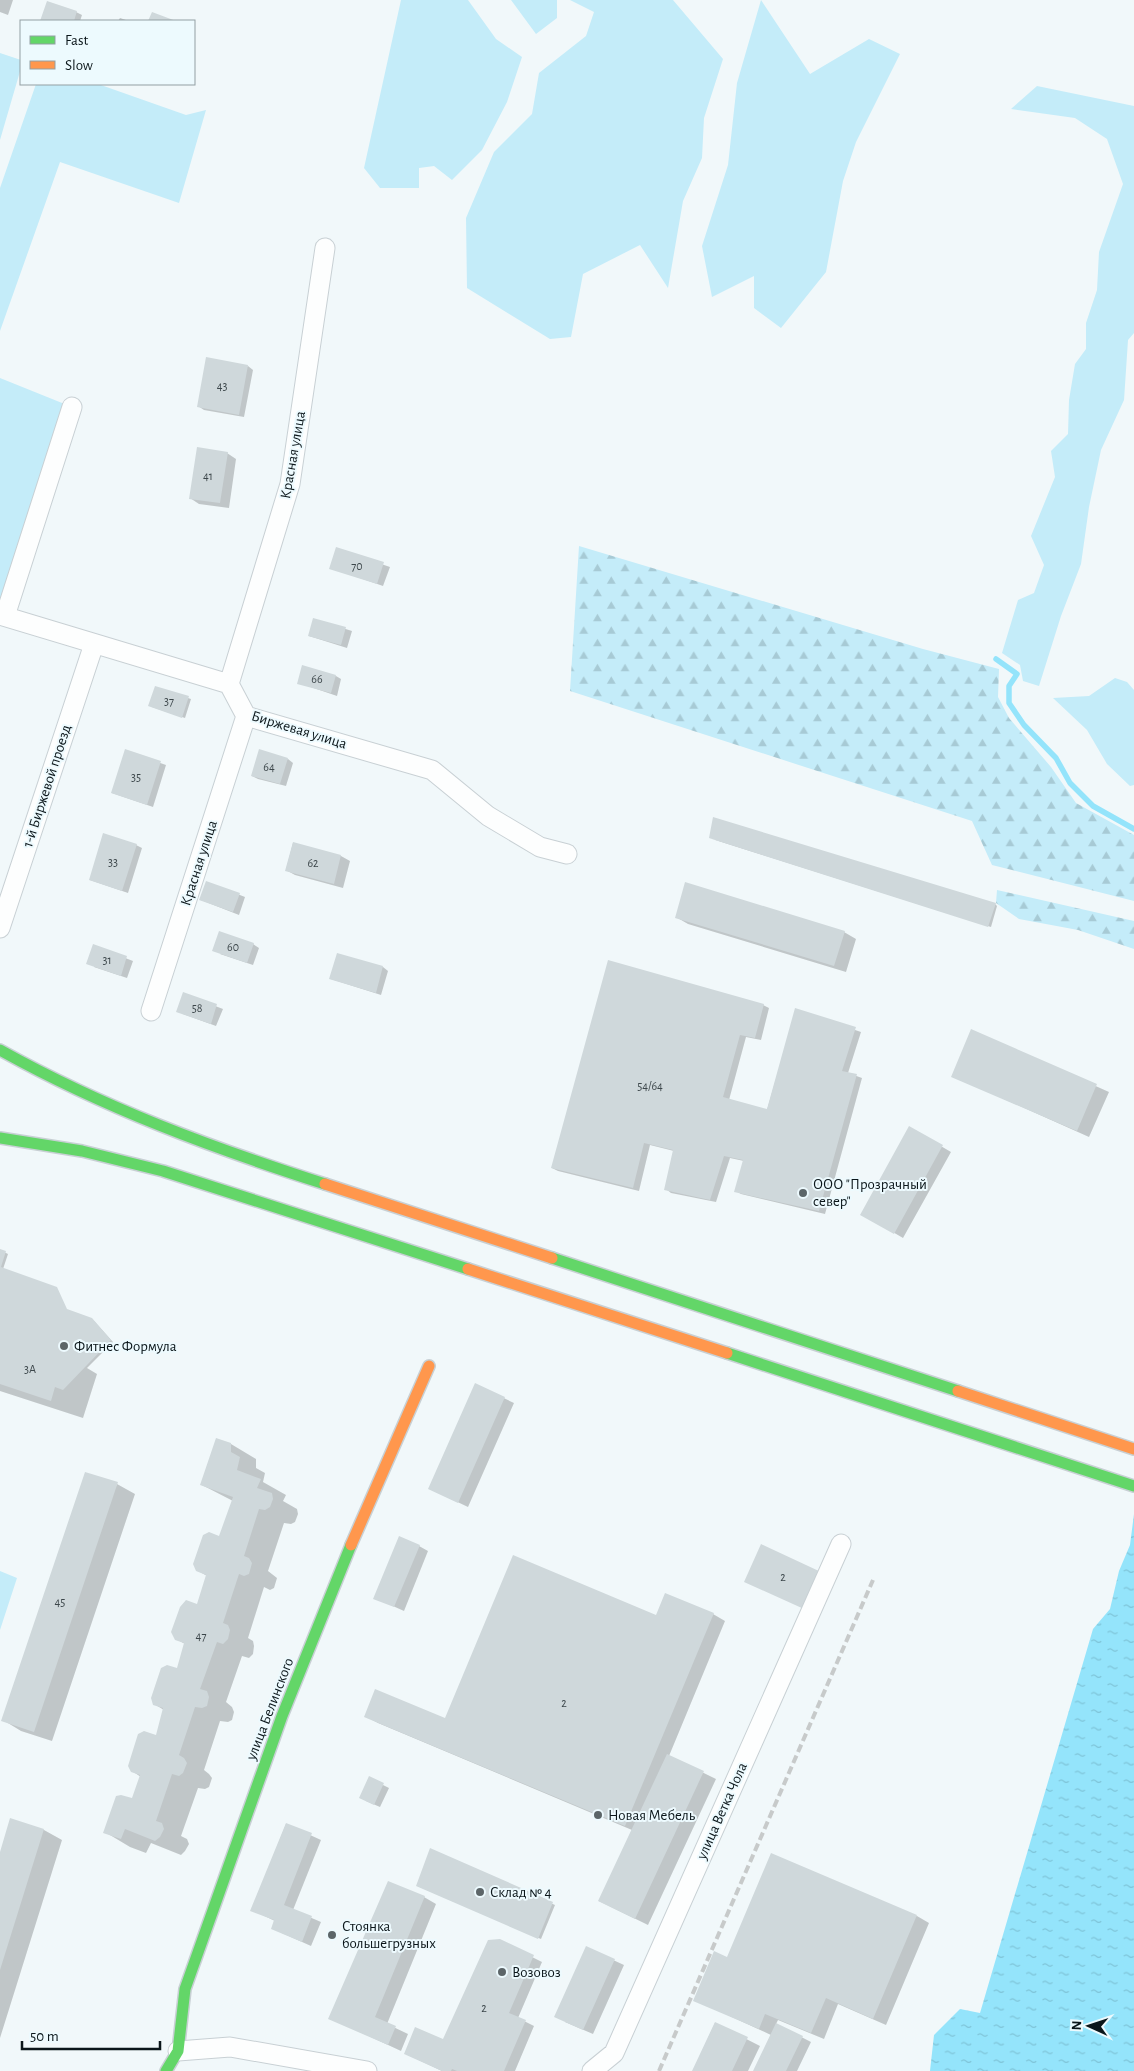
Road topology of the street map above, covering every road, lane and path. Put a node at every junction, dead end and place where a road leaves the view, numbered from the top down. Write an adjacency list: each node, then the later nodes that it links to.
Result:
1 (326, 248): 5 (street, Красная улица)
2 (72, 407): 3 (street)
3 (2, 615): 4 (street)
4 (94, 644): 5 (street); 8 (street, 1-й Биржевой проезд)
5 (229, 684): 6 (street, Биржевая улица)
6 (246, 716): 7 (street, Биржевая улица); 9 (street, Красная улица)
7 (567, 854)
8 (0, 928)
9 (151, 1011)
10 (0, 1050): 13 (main road)
11 (0, 1138): 14 (main road)
12 (429, 1366): 16 (main road, улица Белинского)
13 (1134, 1449)
14 (1134, 1486)
15 (841, 1544): 19 (street, улица Ветка Чола)
16 (178, 2052): 17 (main road, улица Белинского); 18 (street)
17 (166, 2071)
18 (367, 2071)
19 (592, 2071)

